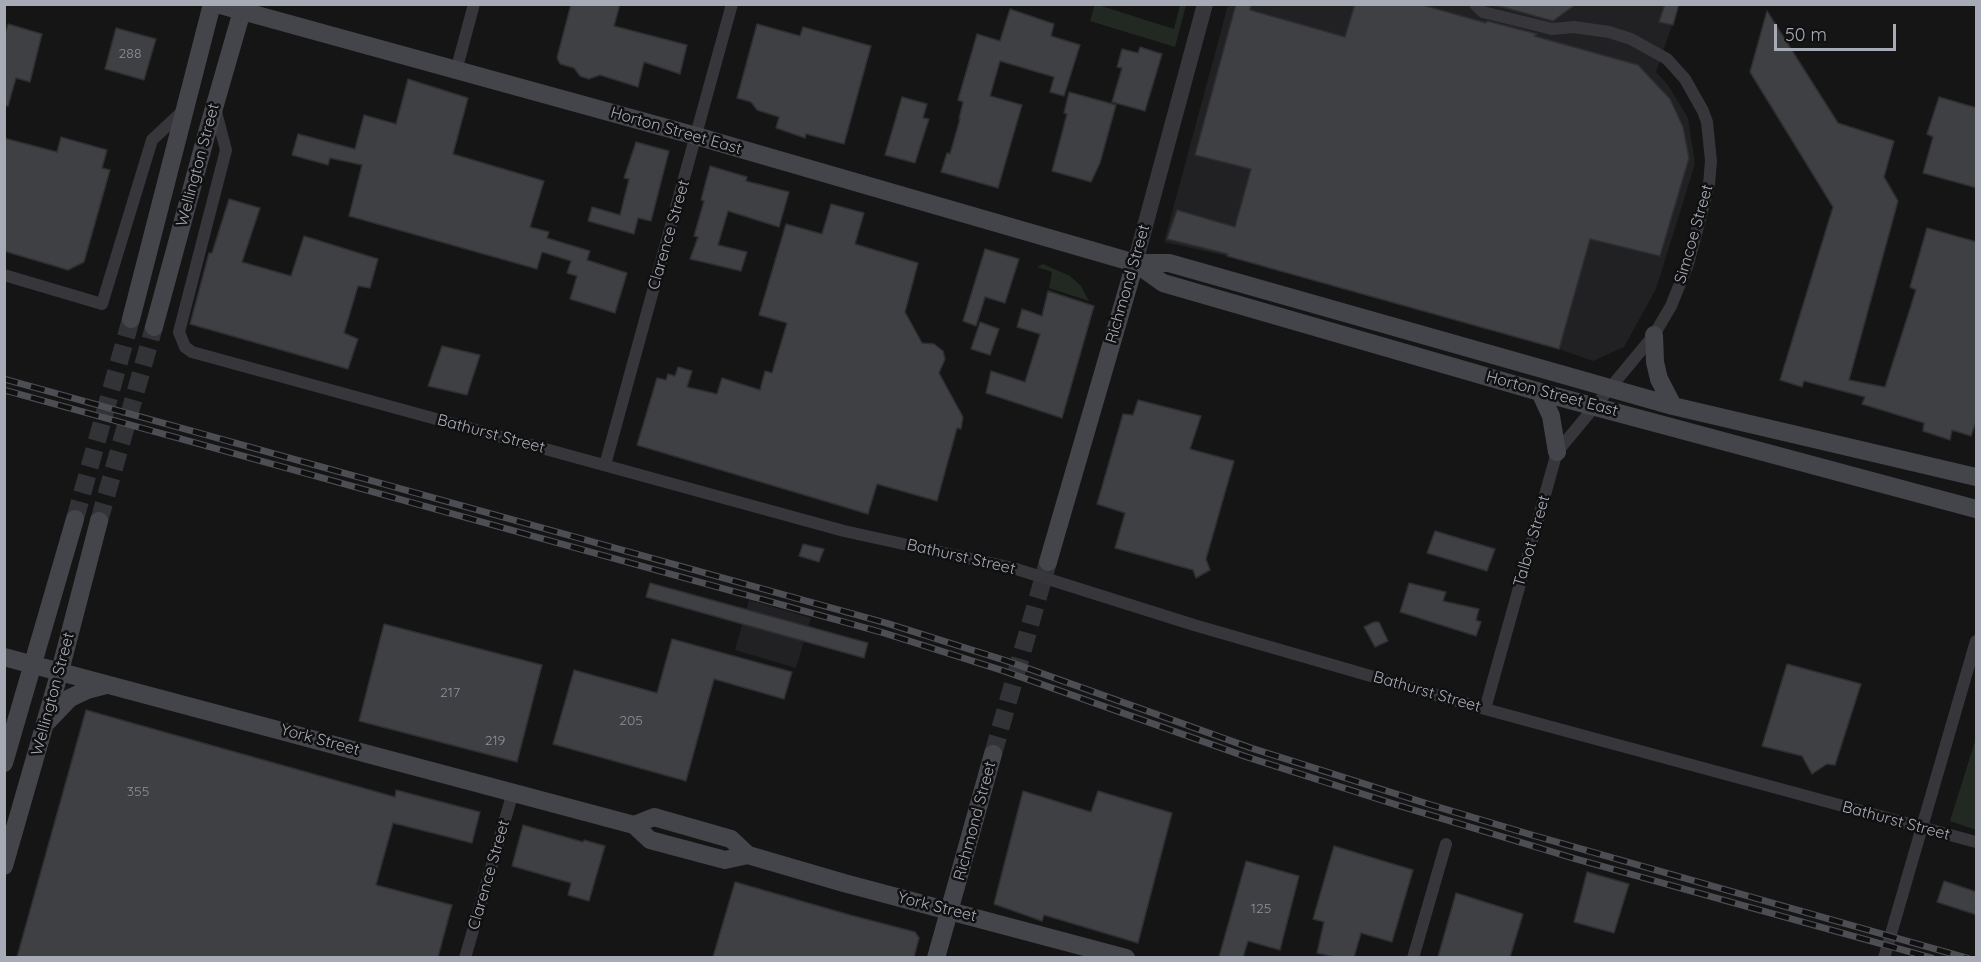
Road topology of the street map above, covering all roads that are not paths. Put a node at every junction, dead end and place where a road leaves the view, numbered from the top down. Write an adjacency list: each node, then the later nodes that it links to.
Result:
1 (212, 4): 10 (main road, Wellington Street)
2 (217, 4): 7 (main road, Horton Street East)
3 (474, 4): 8 (street)
4 (732, 4): 11 (street, Clarence Street)
5 (1206, 4): 12 (street, Richmond Street)
6 (1475, 4): 16 (street, Simcoe Street)
7 (243, 8): 8 (main road, Horton Street East); 9 (main road, Wellington Street)
8 (456, 70): 11 (main road, Horton Street East)
9 (214, 106): 15 (main road, Wellington Street); 22 (street, Bathurst Street)
10 (183, 111): 13 (street); 14 (main road, Wellington Street)
11 (696, 136): 12 (main road, Horton Street East); 22 (street, Clarence Street)
12 (1135, 263): 17 (main road, Horton Street East); 18 (main road, Horton Street East); 27 (main road, Richmond Street)
13 (4, 275)
14 (131, 320)
15 (154, 327)
16 (1654, 335): 17 (street, Simcoe Street); 20 (main road)
17 (1609, 388): 19 (street, Talbot Street); 20 (main road, Horton Street East)
18 (1540, 392): 19 (main road, Horton Street East); 21 (main road)
19 (1594, 406): 21 (street, Talbot Street); 24 (main road, Horton Street East)
20 (1673, 406): 23 (main road, Horton Street East)
21 (1557, 452): 33 (street, Talbot Street)
22 (605, 465): 33 (street, Bathurst Street)
23 (1977, 477)
24 (1977, 509)
25 (75, 519): 30 (main road, Wellington Street)
26 (99, 521): 31 (main road, Wellington Street)
27 (1048, 562)
28 (1977, 641): 38 (street)
29 (4, 657): 30 (main road, York Street)
30 (33, 665): 31 (main road, York Street); 36 (main road, Wellington Street)
31 (60, 671): 32 (main road, York Street); 34 (main road, Wellington Street)
32 (109, 685): 34 (main road); 37 (main road, York Street)
33 (1485, 709): 38 (street, Bathurst Street)
34 (44, 726): 41 (main road, Wellington Street)
35 (993, 754): 42 (main road, Richmond Street)
36 (4, 763)
37 (513, 792): 42 (main road, York Street); 43 (street, Clarence Street)
38 (1922, 828): 39 (street, Bathurst Street); 47 (street)
39 (1977, 842)
40 (1446, 844): 46 (street)
41 (4, 866)
42 (950, 909): 44 (main road, Richmond Street); 45 (main road, York Street)
43 (465, 957)
44 (936, 957)
45 (1126, 957)
46 (1413, 957)
47 (1884, 957)

